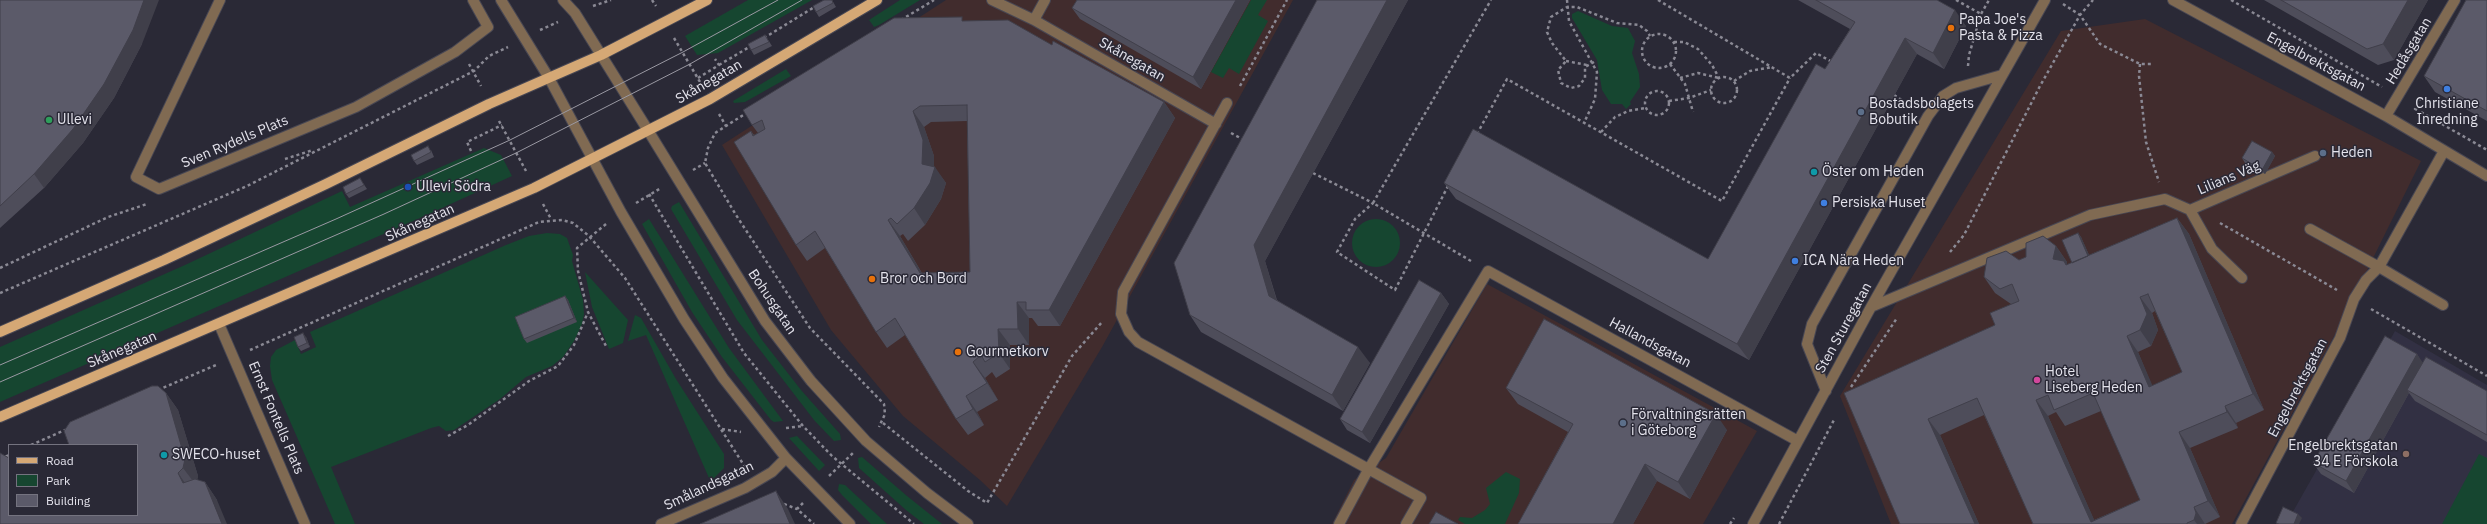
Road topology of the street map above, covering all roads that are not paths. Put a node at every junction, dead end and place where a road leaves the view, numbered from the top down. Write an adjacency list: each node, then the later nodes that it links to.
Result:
1 (220, 0): 2 (street, Sven Rydells Plats)
2 (473, 0)
3 (501, 0): 15 (street)
4 (563, 0): 13 (street, Bohusgatan)
5 (707, 0): 13 (main road)
6 (877, 0): 19 (main road, Skånegatan)
7 (992, 0): 12 (street, Skånegatan)
8 (1045, 0): 12 (street)
9 (2044, 0): 14 (street, Sten Sturegatan)
10 (2173, 0): 17 (street, Engelbrektsgatan)
11 (2455, 0): 17 (street, Hedåsgatan)
12 (1034, 20): 18 (street, Skånegatan)
13 (601, 55): 15 (main road); 19 (street, Bohusgatan)
14 (2002, 75): 29 (street, Sten Sturegatan); 32 (street)
15 (549, 78): 22 (street); 31 (main road)
16 (1227, 103): 18 (street)
17 (2386, 116): 20 (street, Engelbrektsgatan)
18 (1216, 124): 36 (street)
19 (649, 132): 22 (main road, Skånegatan); 40 (street, Bohusgatan)
20 (2444, 151): 23 (street, Engelbrektsgatan); 26 (street, Engelbrektsgatan)
21 (2315, 156): 24 (street, Lilians Väg)
22 (592, 160): 30 (main road, Skånegatan); 35 (street)
23 (2487, 176)
24 (2190, 210): 27 (street, Lilians Väg); 29 (street)
25 (2310, 229): 26 (street)
26 (2379, 266): 28 (street); 44 (street, Engelbrektsgatan)
27 (2242, 278)
28 (2443, 306)
29 (1871, 307): 32 (street, Sten Sturegatan)
30 (219, 324): 33 (main road, Skånegatan); 37 (street, Ernst Fontells Plats)
31 (0, 332)
32 (1826, 391): 34 (street, Sten Sturegatan)
33 (0, 417)
34 (1798, 441): 36 (street, Hallandsgatan); 43 (street, Sten Sturegatan)
35 (786, 458): 38 (street, Smålandsgatan); 39 (street)
36 (1368, 470): 41 (street); 42 (street)
37 (305, 524)
38 (661, 524)
39 (850, 524)
40 (968, 524)
41 (1339, 524)
42 (1406, 524)
43 (1753, 524)
44 (2241, 524)

